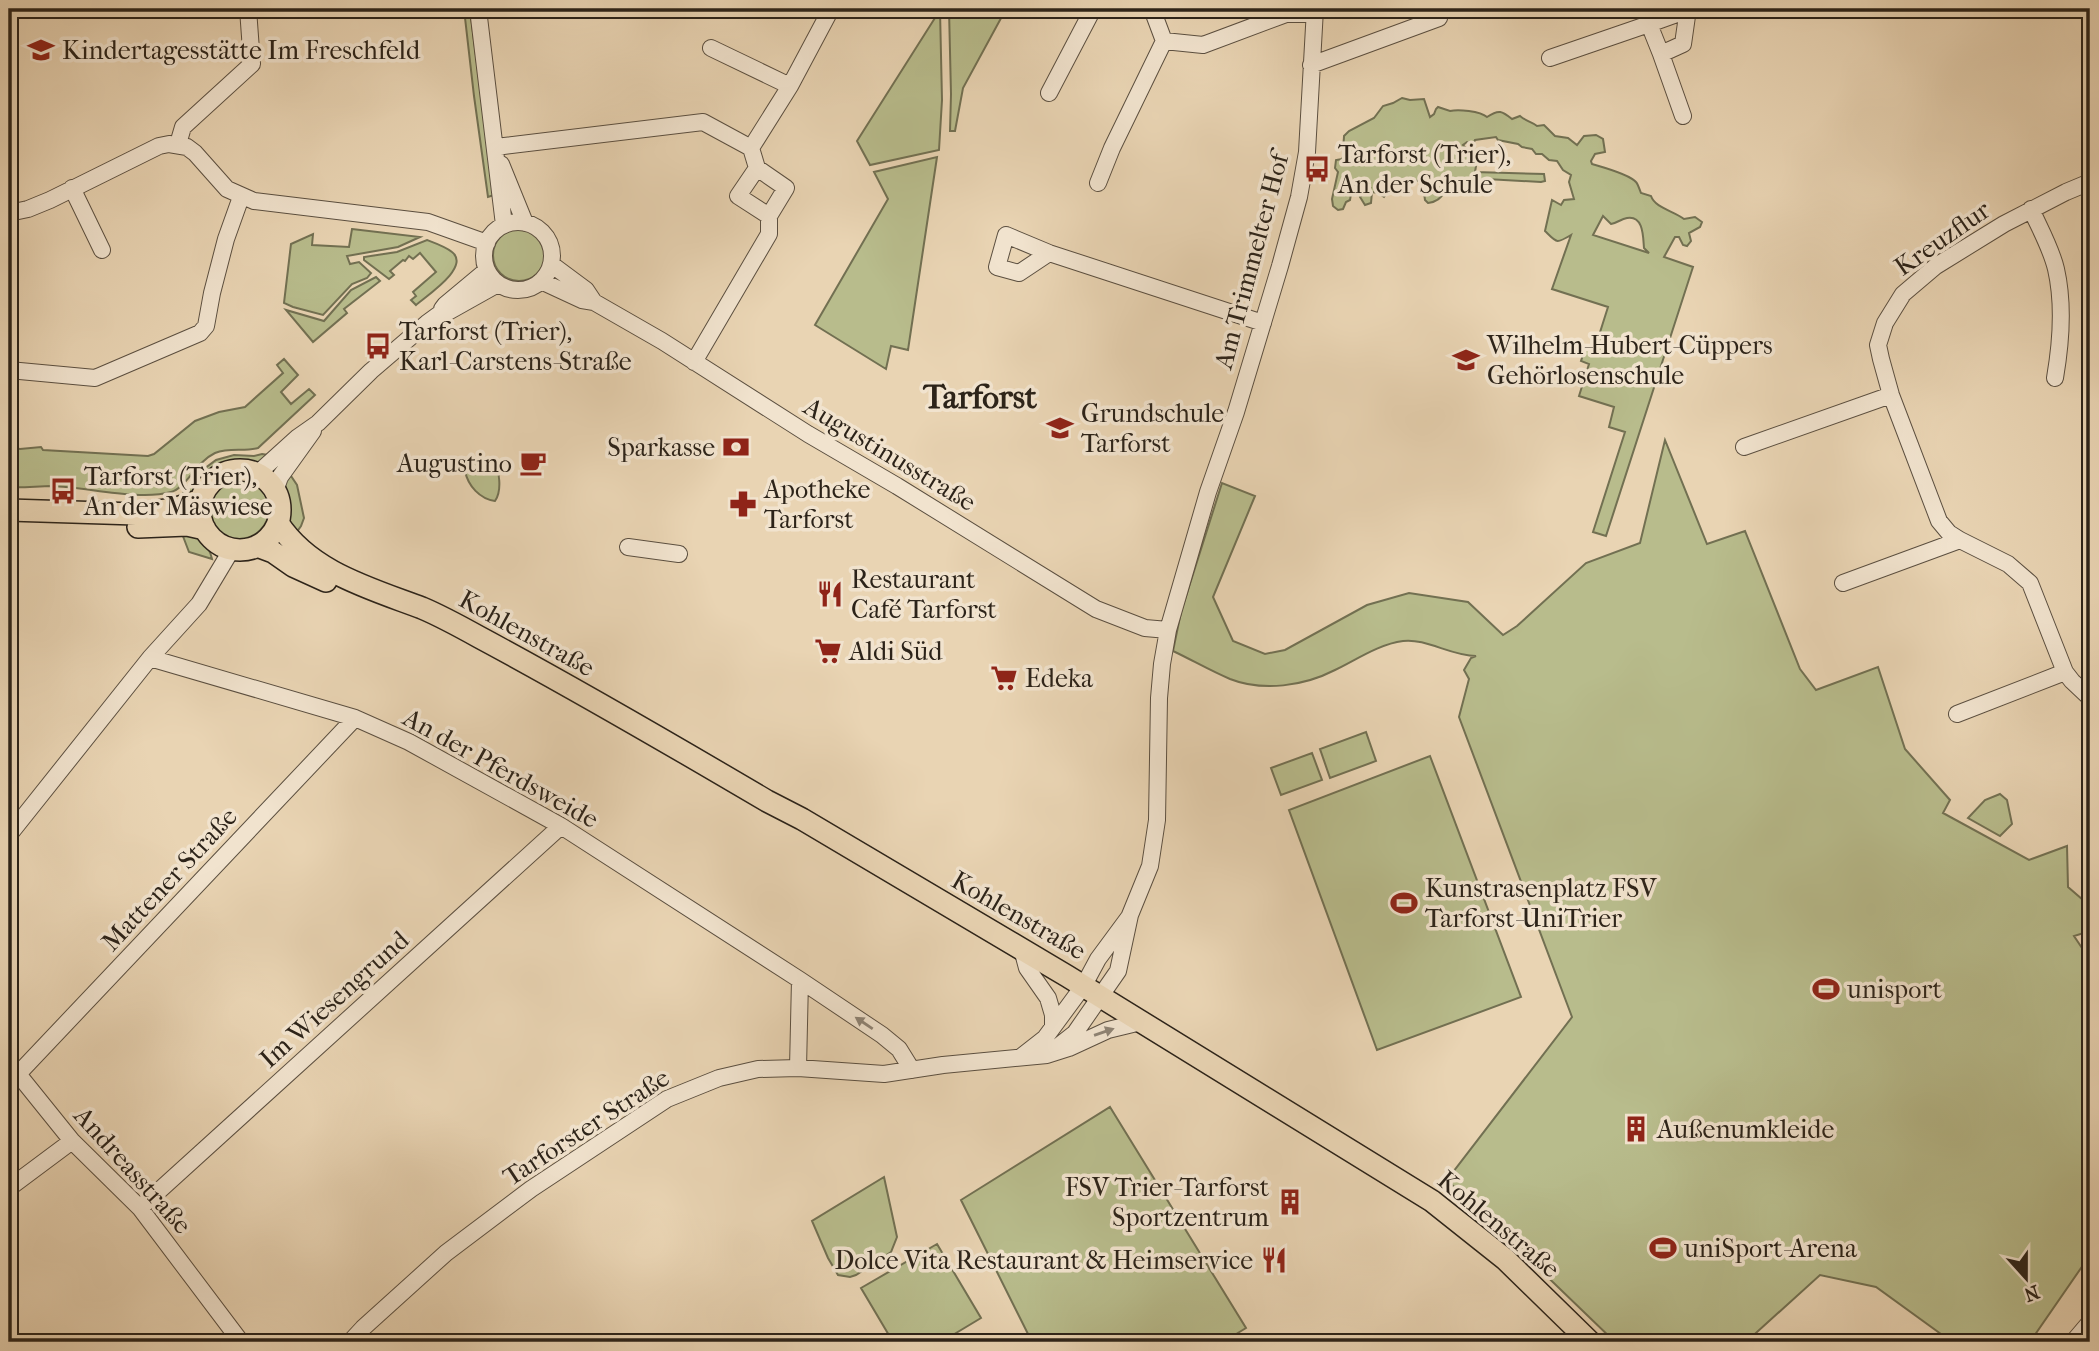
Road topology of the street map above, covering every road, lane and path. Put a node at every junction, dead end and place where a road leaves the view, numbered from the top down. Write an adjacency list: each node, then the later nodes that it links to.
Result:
1 (248, 9): 18 (street)
2 (478, 9): 20 (street)
3 (1093, 9): 16 (street)
4 (1152, 9): 10 (street)
5 (1688, 9): 9 (street); 12 (street)
6 (824, 11): 15 (street)
7 (1315, 11): 10 (street); 14 (street, Am Trimmelter Hof)
8 (1438, 18): 14 (street)
9 (1649, 24): 12 (street); 13 (street)
10 (1164, 41): 23 (street)
11 (712, 48): 15 (street)
12 (1661, 54): 17 (street)
13 (1550, 58)
14 (1311, 65): 40 (street, Am Trimmelter Hof)
15 (790, 86): 19 (street)
16 (1049, 93)
17 (1683, 116)
18 (178, 144): 24 (street); 25 (street)
19 (751, 148): 20 (street); 21 (street)
20 (496, 150): 29 (street); 30 (street)
21 (757, 168): 28 (street); 28 (street)
22 (2090, 182): 26 (street, Kreuzflur)
23 (1098, 183)
24 (72, 188): 27 (street); 32 (street)
25 (241, 197): 31 (street); 42 (street)
26 (2031, 209): 43 (street, Kreuzflur); 44 (street, Kreuzflur)
27 (9, 213)
28 (769, 216): 41 (street)
29 (525, 223): 30 (street); 34 (street)
30 (504, 225): 31 (street)
31 (487, 243): 35 (street)
32 (102, 250)
33 (1049, 253): 40 (street)
34 (551, 264): 36 (street); 38 (street, Augustinusstraße)
35 (487, 270): 37 (street); 39 (street)
36 (541, 281): 37 (street); 38 (street, Augustinusstraße)
37 (498, 284): 39 (street)
38 (594, 302): 41 (street, Augustinusstraße)
39 (438, 315): 45 (street)
40 (1263, 323): 60 (street, Am Trimmelter Hof)
41 (694, 362): 60 (street, Augustinusstraße)
42 (9, 370)
43 (2055, 377)
44 (1891, 395): 46 (street); 53 (street, Kreuzflur)
45 (318, 423): 47 (street); 48 (street)
46 (1744, 447)
47 (257, 474): 48 (main road); 49 (main road)
48 (275, 491): 51 (main road)
49 (201, 500): 50 (main road); 52 (main road)
50 (16, 511): 52 (main road)
51 (278, 523): 54 (main road); 59 (main road, Kohlenstraße)
52 (205, 529): 56 (main road)
53 (1960, 540): 58 (street); 62 (street, Kreuzflur)
54 (257, 546): 56 (main road); 59 (main road, Kohlenstraße)
55 (628, 547): 57 (street)
56 (232, 549): 61 (street)
57 (679, 554)
58 (1843, 583)
59 (382, 595): 69 (main road, Kohlenstraße)
60 (1168, 630): 68 (street, Am Trimmelter Hof)
61 (150, 658): 65 (street, An der Pferdsweide); 67 (street)
62 (2066, 672): 63 (street, Kreuzflur); 64 (street)
63 (2090, 698)
64 (1957, 714)
65 (355, 718): 66 (street, An der Pferdsweide); 78 (street, Mattener Straße)
66 (561, 826): 70 (street, An der Pferdsweide); 81 (street, Im Wiesengrund)
67 (9, 835)
68 (1130, 915): 71 (street, Am Trimmelter Hof); 71 (street, Am Trimmelter Hof)
69 (1022, 949): 71 (main road, Kohlenstraße); 73 (street)
70 (800, 980): 76 (street); 77 (street, An der Pferdsweide, one-way to 70)
71 (1092, 991): 72 (main road, Kohlenstraße); 73 (street); 74 (street)
72 (1142, 1022): 74 (street, Tarforster Straße, one-way to 72); 85 (main road, Kohlenstraße)
73 (1053, 1027): 75 (street)
74 (1047, 1055): 75 (street, Tarforster Straße)
75 (1020, 1058): 77 (street, Tarforster Straße)
76 (798, 1068): 77 (street, Tarforster Straße); 84 (street, Tarforster Straße)
77 (912, 1070)
78 (13, 1072): 79 (street, Andreasstraße)
79 (72, 1141): 80 (street); 81 (street, Andreasstraße)
80 (9, 1188)
81 (140, 1208): 83 (street, Andreasstraße)
82 (2090, 1322): 86 (street)
83 (241, 1342)
84 (350, 1342)
85 (1590, 1342)
86 (2073, 1342)

